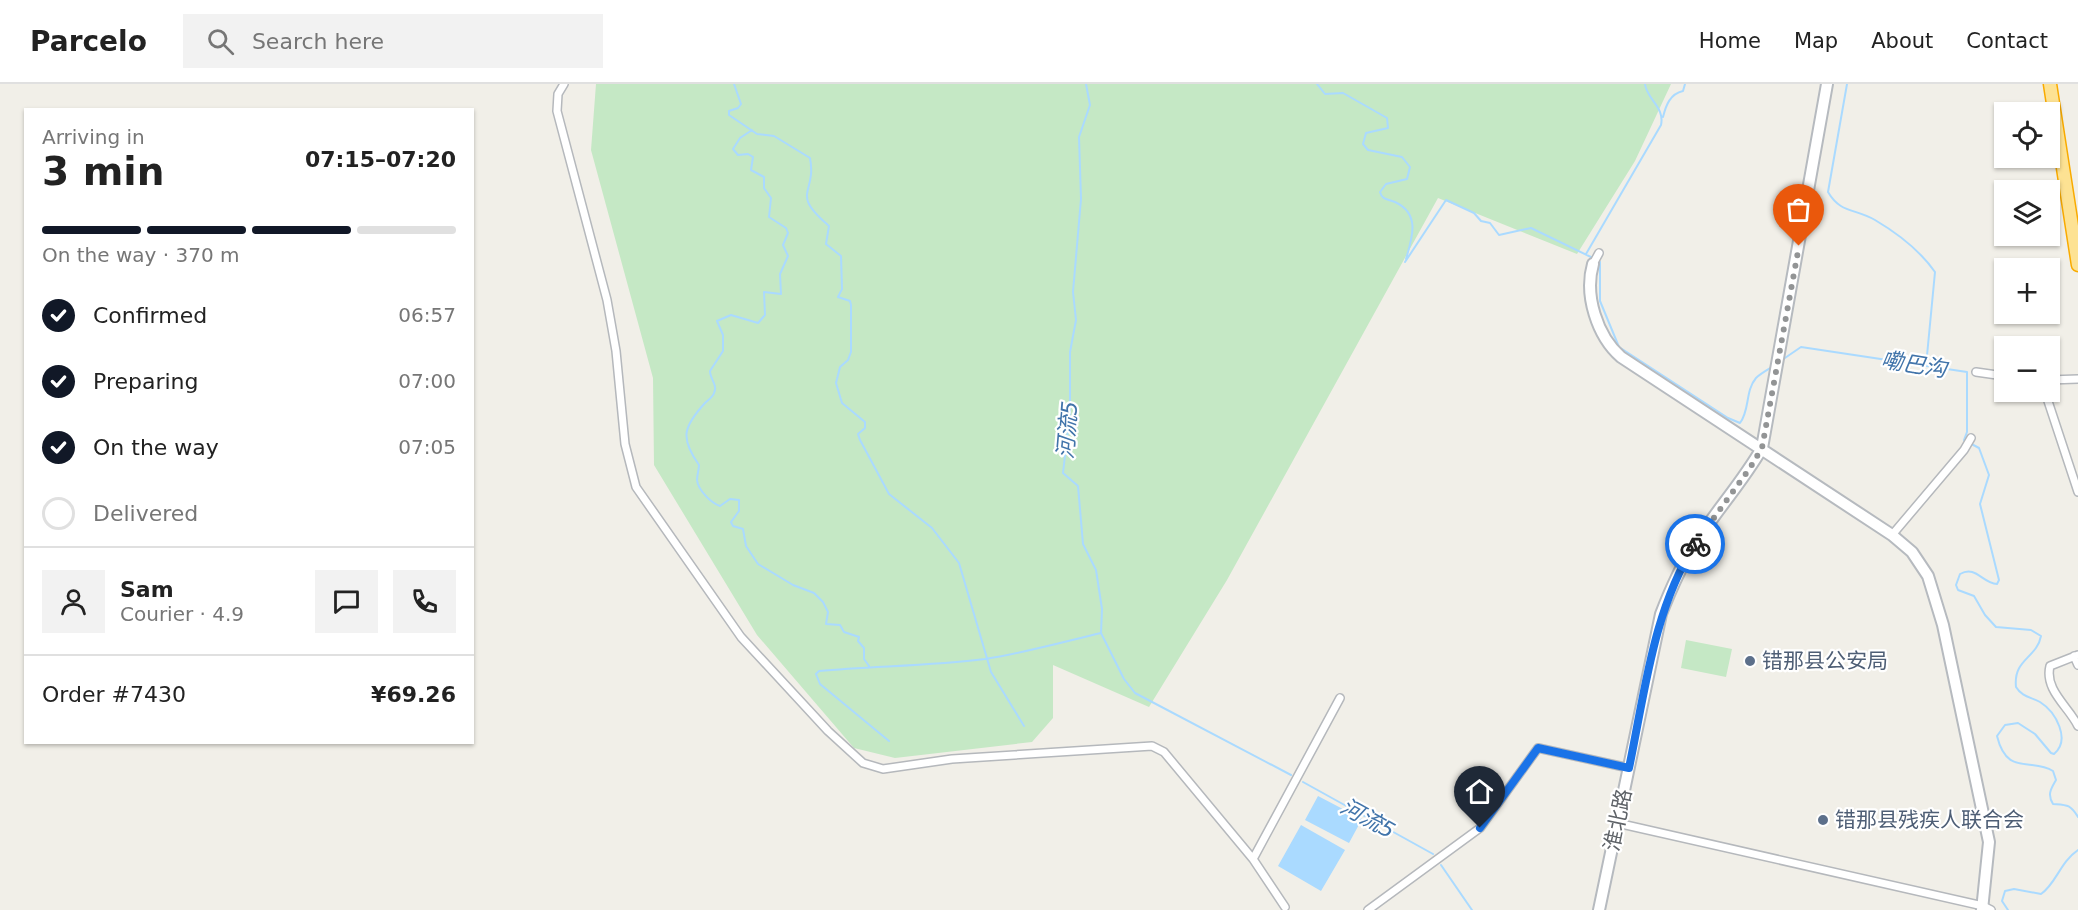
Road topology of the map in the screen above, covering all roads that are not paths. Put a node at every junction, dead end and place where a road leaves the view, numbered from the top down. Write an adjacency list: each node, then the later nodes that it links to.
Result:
1 (564, 84): 21 (street)
2 (1827, 84): 12 (street, 淮北路)
3 (2050, 84): 5 (highway)
4 (1596, 258): 12 (street)
5 (2078, 266)
6 (1976, 372): 7 (street)
7 (1994, 375)
8 (2078, 379): 9 (street)
9 (2060, 380)
10 (2048, 402): 13 (street)
11 (1971, 438): 14 (street)
12 (1762, 448): 14 (street); 19 (street, 淮北路)
13 (2078, 492)
14 (1892, 535): 23 (street)
15 (2076, 655): 16 (street); 18 (street)
16 (2078, 665)
17 (1340, 698): 21 (street)
18 (2078, 726)
19 (1629, 768): 20 (street, 淮北路); 24 (street)
20 (1617, 823): 23 (street); 25 (street, 淮北路)
21 (1253, 859): 22 (street)
22 (1285, 907)
23 (1985, 909)
24 (1368, 910)
25 (1599, 910)

